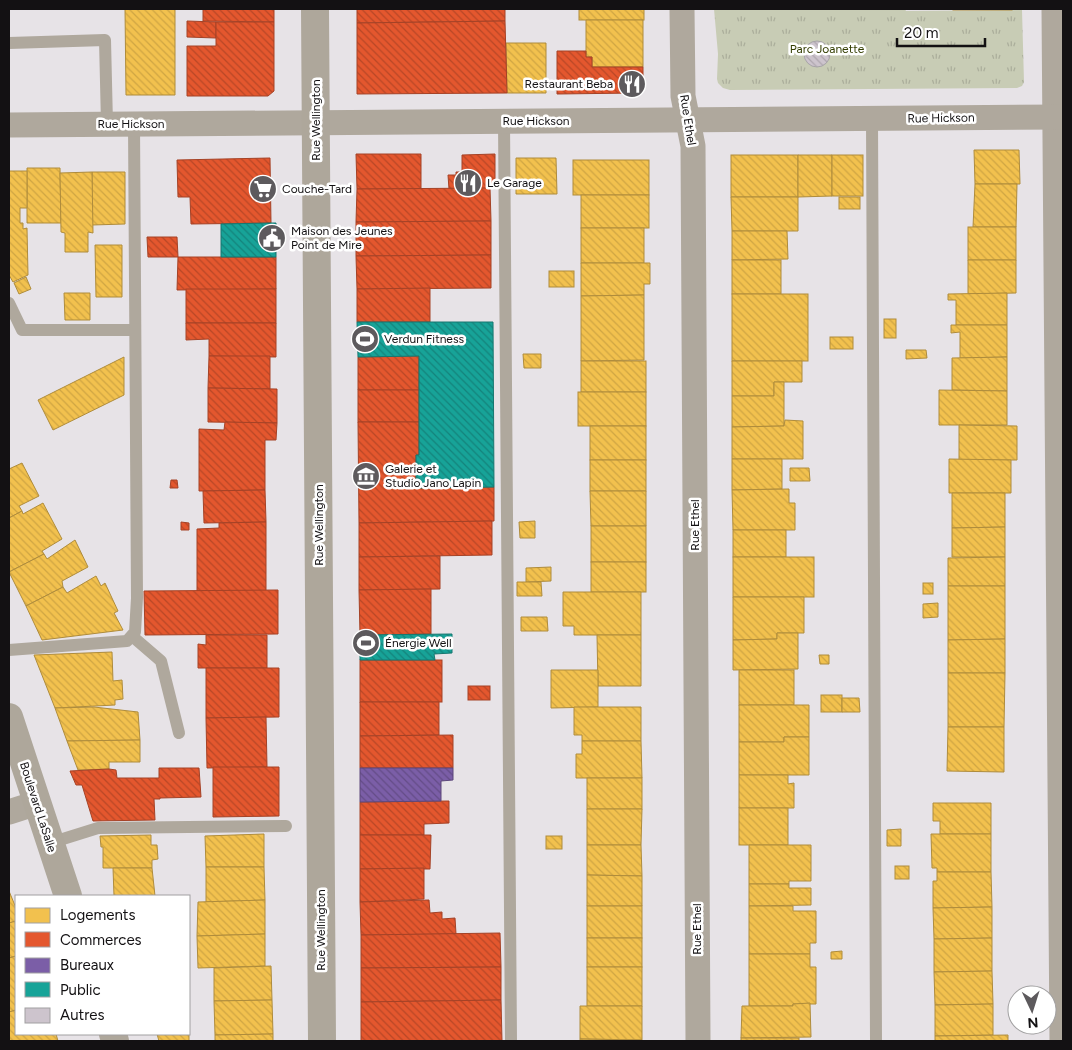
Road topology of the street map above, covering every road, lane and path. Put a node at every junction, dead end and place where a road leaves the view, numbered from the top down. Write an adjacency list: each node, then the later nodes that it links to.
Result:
1 (315, 9): 9 (main road, Rue Wellington)
2 (682, 9): 7 (street, Rue Ethel)
3 (1054, 9): 5 (street)
4 (9, 43): 11 (lane)
5 (1059, 117): 6 (street, Rue Hickson); 28 (street)
6 (872, 119): 7 (street, Rue Hickson); 27 (lane)
7 (687, 120): 8 (street, Rue Hickson); 26 (street, Rue Ethel)
8 (504, 121): 9 (street, Rue Hickson); 25 (lane)
9 (316, 122): 12 (street, Rue Hickson); 24 (main road, Rue Wellington)
10 (9, 124): 11 (street, Rue Hickson)
11 (107, 124): 12 (street, Rue Hickson)
12 (134, 124): 14 (lane)
13 (9, 303): 14 (lane)
14 (135, 330): 15 (lane)
15 (132, 636): 16 (lane); 18 (lane)
16 (9, 650)
17 (9, 717): 19 (main road, Boulevard LaSalle)
18 (179, 733)
19 (37, 803): 20 (street); 22 (main road, Boulevard LaSalle)
20 (9, 812)
21 (286, 826): 22 (lane)
22 (50, 843): 23 (main road, Boulevard LaSalle)
23 (68, 895)
24 (322, 1041)
25 (511, 1041)
26 (698, 1041)
27 (876, 1041)
28 (1062, 1041)

